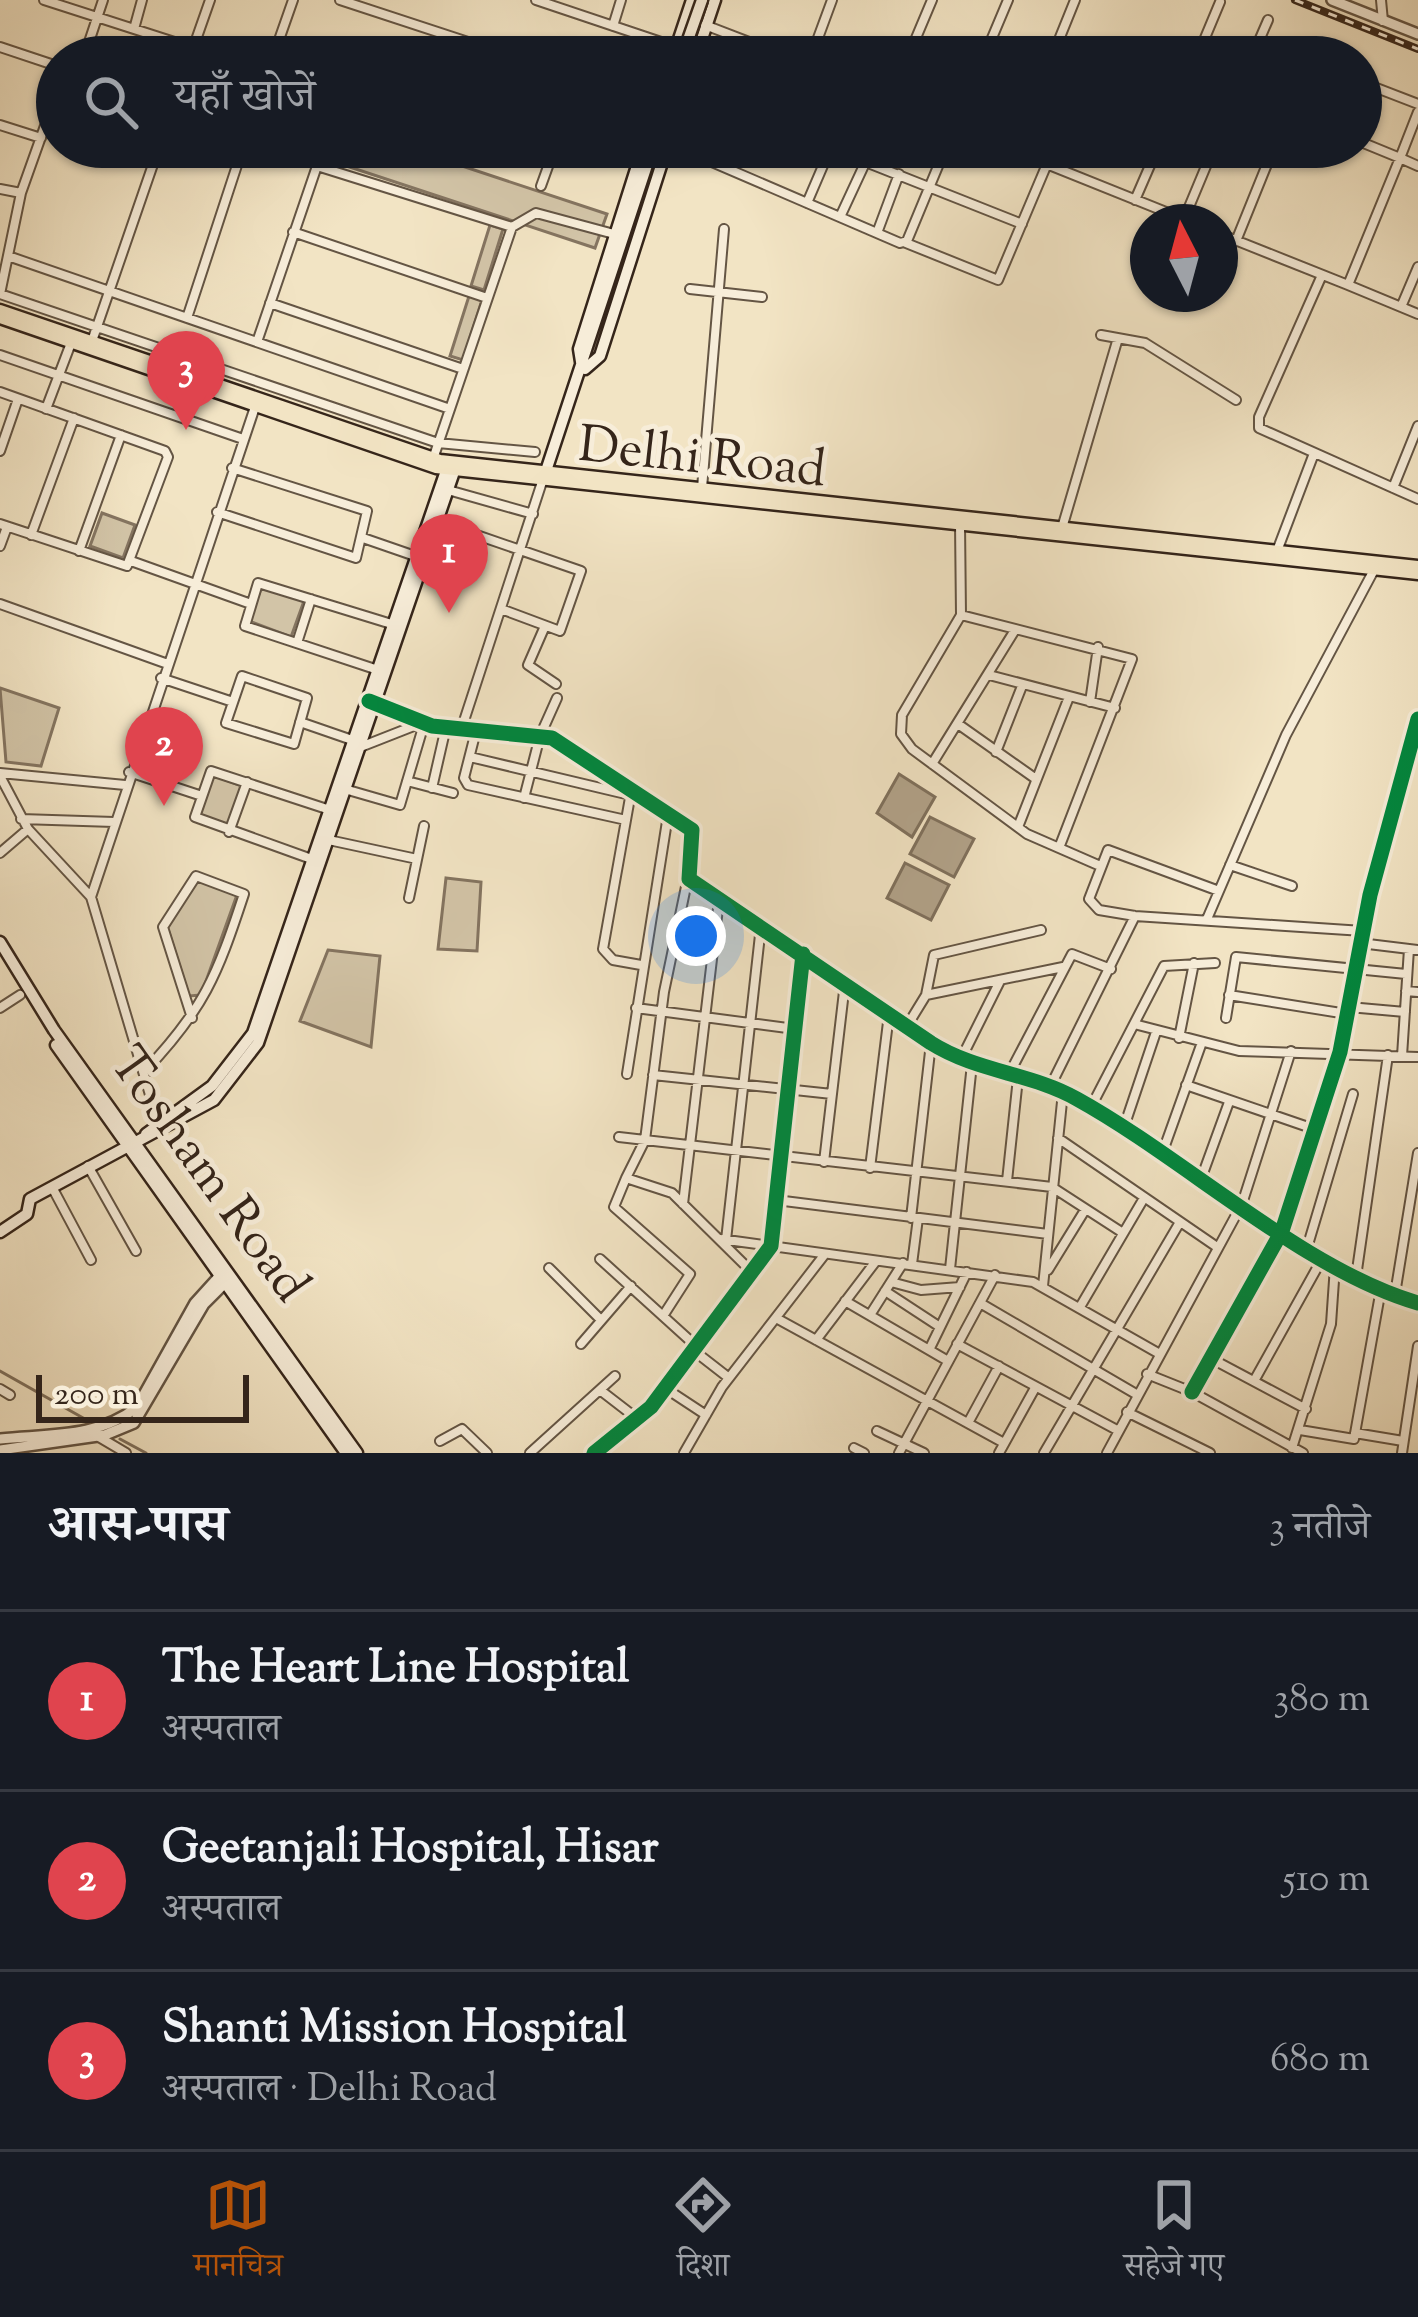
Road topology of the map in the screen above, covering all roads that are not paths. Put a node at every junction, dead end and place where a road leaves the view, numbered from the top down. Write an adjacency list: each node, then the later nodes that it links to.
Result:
1 (44, 0): 20 (street)
2 (103, 0): 21 (street)
3 (142, 0): 26 (street)
4 (209, 0): 31 (street)
5 (293, 0): 32 (street)
6 (340, 0): 19 (street)
7 (536, 0): 25 (street)
8 (621, 0): 25 (street)
9 (692, 0): 27 (main road)
10 (701, 0): 36 (main road, bridge)
11 (715, 0): 24 (main road)
12 (832, 0): 39 (street)
13 (932, 0): 40 (street)
14 (1008, 0): 41 (street)
15 (1075, 0): 42 (street)
16 (1332, 0): 23 (street)
17 (1382, 0): 23 (street)
18 (1220, 2): 43 (street)
19 (358, 3): 33 (street)
20 (69, 4): 21 (street)
21 (97, 17): 26 (street); 29 (street)
22 (1268, 20): 44 (street)
23 (1384, 20): 28 (street)
24 (703, 24): 27 (street); 37 (main road); 38 (street)
25 (613, 26): 34 (street)
26 (134, 29): 30 (street)
27 (685, 33): 35 (main road)
28 (1418, 34)
29 (91, 36)
30 (152, 36)
31 (197, 36)
32 (280, 36)
33 (453, 36)
34 (636, 36)
35 (684, 36)
36 (685, 36)
37 (700, 36)
38 (734, 36)
39 (819, 36)
40 (917, 36)
41 (993, 36)
42 (1060, 36)
43 (1206, 36)
44 (1261, 36)
45 (0, 47): 46 (street)
46 (36, 59)
47 (1382, 92): 48 (street)
48 (1418, 108): 53 (street)
49 (0, 125): 50 (street)
50 (36, 137)
51 (36, 150): 77 (street)
52 (1382, 151): 53 (street)
53 (1400, 158): 54 (street); 95 (street)
54 (1418, 166)
55 (152, 168): 97 (street)
56 (236, 168): 106 (street)
57 (319, 168): 86 (street)
58 (326, 168): 84 (street)
59 (547, 168): 74 (street)
60 (636, 168): 88 (main road)
61 (645, 168): 115 (main road)
62 (660, 168): 115 (main road)
63 (726, 168): 79 (street)
64 (822, 168): 79 (street)
65 (863, 168): 82 (street)
66 (884, 168): 73 (street)
67 (937, 168): 75 (street)
68 (1045, 168): 83 (street)
69 (1057, 168): 78 (street)
70 (1149, 168): 78 (street)
71 (1206, 168): 81 (street)
72 (1266, 168): 89 (street)
73 (899, 174): 75 (street); 87 (street)
74 (541, 185)
75 (930, 186): 83 (street); 90 (street)
76 (0, 189): 77 (street)
77 (21, 193): 92 (street)
78 (1135, 200): 80 (street)
79 (807, 203): 82 (street)
80 (1145, 204)
81 (1193, 204)
82 (840, 217): 87 (street)
83 (1022, 224): 90 (street)
84 (512, 227): 88 (street); 101 (street)
85 (724, 229): 98 (street)
86 (293, 232): 101 (street); 102 (street)
87 (877, 233): 90 (street)
88 (614, 235): 115 (main road)
89 (1238, 236)
90 (905, 242)
91 (1238, 242): 94 (street)
92 (8, 256): 97 (street); 99 (street)
93 (1418, 267): 103 (street)
94 (1322, 275): 95 (street); 130 (street)
95 (1348, 285): 103 (street)
96 (690, 289): 98 (street)
97 (110, 291): 106 (street); 107 (street)
98 (719, 292): 100 (street); 136 (street)
99 (0, 294): 107 (street)
100 (762, 297)
101 (488, 298): 114 (street)
102 (270, 303): 111 (street); 114 (street)
103 (1401, 308): 105 (street)
104 (0, 314): 110 (main road, Delhi Road)
105 (1418, 314)
106 (187, 318): 111 (street)
107 (97, 327): 112 (street); 127 (street)
108 (1101, 335): 109 (street)
109 (1118, 338): 119 (street); 144 (street)
110 (73, 339): 112 (main road, Delhi Road); 116 (street)
111 (257, 342): 122 (street)
112 (91, 345): 120 (main road, Delhi Road)
113 (0, 356): 116 (street)
114 (463, 369): 122 (street)
115 (583, 371): 134 (main road)
116 (58, 375): 121 (street); 126 (street)
117 (0, 392): 118 (street)
118 (18, 399): 121 (street); 128 (street)
119 (1236, 400)
120 (256, 402): 126 (street); 131 (main road, Delhi Road)
121 (46, 409): 123 (street)
122 (450, 409): 127 (street)
123 (74, 418): 125 (street); 145 (street)
124 (1418, 426): 135 (street)
125 (121, 435): 149 (street); 152 (street)
126 (243, 439): 133 (street)
127 (439, 443): 129 (street); 131 (street)
128 (0, 451)
129 (535, 452)
130 (1313, 456): 135 (street); 150 (street)
131 (432, 462): 132 (main road, Delhi Road)
132 (451, 466): 134 (main road, Delhi Road); 137 (main road); 141 (main road)
133 (232, 468): 139 (street); 146 (street)
134 (543, 477): 136 (main road, Delhi Road); 140 (street); 142 (main road, Delhi Road)
135 (1393, 488): 138 (street)
136 (702, 489): 142 (main road, Delhi Road)
137 (448, 490): 140 (street); 141 (main road)
138 (1418, 500)
139 (217, 512): 146 (street); 155 (street)
140 (533, 514): 148 (street)
141 (434, 520): 148 (street); 151 (main road)
142 (960, 522): 144 (main road, Delhi Road); 153 (main road, Delhi Road); 160 (street)
143 (3, 526): 145 (street); 147 (street)
144 (1062, 527): 150 (main road, Delhi Road)
145 (31, 535): 149 (street)
146 (363, 538): 151 (street)
147 (0, 546)
148 (521, 550): 159 (street); 162 (street)
149 (80, 551): 152 (street)
150 (1277, 551): 154 (main road, Delhi Road)
151 (421, 558): 161 (main road)
152 (130, 561): 155 (street)
153 (1374, 570): 154 (main road, Delhi Road); 217 (street)
154 (1418, 570)
155 (192, 585): 158 (street); 166 (street)
156 (311, 599): 158 (street); 161 (street); 164 (street)
157 (0, 604): 166 (street)
158 (251, 604): 164 (street)
159 (502, 609): 162 (street); 183 (street)
160 (961, 615): 163 (street); 189 (street)
161 (399, 626): 167 (main road); 174 (main road)
162 (545, 626): 170 (street)
163 (1015, 630): 165 (street); 168 (street)
164 (297, 643): 167 (street)
165 (1098, 647): 175 (street); 177 (street)
166 (165, 663): 169 (street)
167 (379, 670): 174 (main road)
168 (989, 675): 171 (street); 181 (street)
169 (160, 678): 176 (street); 190 (street)
170 (556, 684)
171 (1022, 686): 172 (street); 187 (street)
172 (1069, 697): 175 (street); 193 (street)
173 (557, 698): 185 (street)
174 (373, 702): 180 (street); 186 (main road)
175 (1090, 702): 177 (street)
176 (233, 703): 179 (street); 179 (street)
177 (1115, 708): 213 (street)
178 (1418, 719): 229 (street)
179 (300, 722): 186 (street)
180 (422, 723): 182 (street); 186 (street); 195 (street)
181 (958, 724): 187 (street); 189 (street)
182 (446, 727): 183 (street); 197 (street)
183 (462, 727): 184 (street)
184 (477, 727): 185 (street); 188 (street)
185 (540, 736): 191 (street); 200 (street)
186 (359, 744): 198 (main road); 203 (main road)
187 (996, 752): 193 (street)
188 (470, 757): 191 (street); 202 (street)
189 (932, 764): 209 (street)
190 (129, 772): 196 (street); 201 (street)
191 (532, 772): 200 (street); 202 (street)
192 (0, 775): 196 (street); 205 (street)
193 (1036, 779): 209 (street)
194 (247, 782): 201 (street); 203 (street); 211 (street)
195 (407, 782): 197 (street); 198 (street)
196 (125, 785): 207 (street)
197 (431, 788): 199 (street)
198 (348, 790): 203 (main road)
199 (453, 793)
200 (631, 794): 204 (street); 206 (street)
201 (202, 796): 211 (street)
202 (524, 797): 206 (street)
203 (335, 812): 212 (main road)
204 (668, 815): 219 (street); 237 (street)
205 (21, 819): 207 (street); 210 (street)
206 (626, 820): 237 (street)
207 (113, 822): 222 (street)
208 (424, 826): 215 (street)
209 (1018, 827): 213 (street)
210 (28, 830): 214 (street); 222 (street)
211 (229, 832): 216 (street)
212 (326, 840): 215 (street); 216 (main road)
213 (1059, 848): 218 (street)
214 (0, 853)
215 (417, 859): 223 (street)
216 (319, 861): 288 (main road)
217 (1230, 865): 220 (street); 221 (street)
218 (1098, 866): 221 (street); 225 (street)
219 (688, 877): 224 (street); 252 (street)
220 (1292, 886)
221 (1219, 891): 226 (street)
222 (91, 897): 273 (street)
223 (409, 898)
224 (718, 900): 227 (street); 255 (street)
225 (1135, 916): 226 (street); 239 (street)
226 (1207, 919): 229 (street)
227 (761, 926): 233 (street); 258 (street)
228 (1040, 930): 247 (street)
229 (1363, 931): 231 (street)
230 (0, 942): 294 (main road, Tosham Road)
231 (1360, 943): 232 (street); 240 (street)
232 (1414, 950): 241 (street)
233 (803, 954): 243 (street); 261 (street)
234 (0, 962): 246 (main road, Tosham Road)
235 (1194, 963): 236 (street); 259 (street); 263 (street)
236 (1215, 963)
237 (641, 965): 250 (street)
238 (1064, 967): 239 (street); 242 (street); 276 (street)
239 (1111, 969): 280 (street)
240 (1354, 972): 241 (street); 248 (street); 251 (street)
241 (1406, 974): 244 (street)
242 (1001, 980): 247 (street); 271 (street)
243 (845, 983): 254 (street); 283 (street)
244 (1406, 991): 245 (street); 253 (street)
245 (1418, 992)
246 (20, 994): 249 (street); 294 (main road, Tosham Road)
247 (926, 995): 260 (street)
248 (1229, 995): 251 (street); 257 (street)
249 (0, 1008)
250 (636, 1008): 252 (street); 274 (street)
251 (1348, 1010): 253 (street); 267 (street)
252 (661, 1011): 255 (street); 275 (street)
253 (1405, 1012): 269 (street)
254 (889, 1013): 260 (street); 302 (street)
255 (705, 1017): 258 (street); 277 (street)
256 (192, 1018): 256 (street); 273 (street)
257 (1226, 1018)
258 (750, 1023): 261 (street); 279 (street)
259 (1134, 1024): 262 (street); 286 (street)
260 (907, 1026): 264 (street)
261 (795, 1029): 281 (street)
262 (1156, 1032): 263 (street); 289 (street)
263 (1179, 1038): 265 (street)
264 (931, 1043): 271 (street); 303 (street)
265 (1201, 1045): 266 (street); 278 (street)
266 (1291, 1051): 267 (street); 287 (street)
267 (1340, 1052): 268 (street); 290 (street)
268 (1388, 1055): 269 (street); 340 (street)
269 (1402, 1056): 270 (street)
270 (1418, 1057)
271 (960, 1059): 272 (street)
272 (972, 1064): 276 (street); 304 (street)
273 (144, 1072): 288 (street)
274 (627, 1074)
275 (653, 1075): 277 (street); 293 (street)
276 (1013, 1077): 280 (street); 307 (street)
277 (698, 1080): 279 (street); 295 (street)
278 (1186, 1084): 285 (street); 297 (street)
279 (743, 1085): 281 (street); 296 (street)
280 (1050, 1087): 282 (street)
281 (788, 1089): 283 (street); 299 (street)
282 (1064, 1092): 286 (street); 292 (street)
283 (832, 1094): 300 (street)
284 (1352, 1094): 325 (street)
285 (1229, 1102): 287 (street); 306 (street)
286 (1091, 1107): 289 (street)
287 (1272, 1114): 290 (street); 312 (street)
288 (159, 1127): 294 (main road)
289 (1124, 1128): 297 (street)
290 (1314, 1129): 318 (street)
291 (619, 1137): 293 (street)
292 (1058, 1138): 309 (street); 310 (street)
293 (645, 1140): 295 (street); 305 (street)
294 (129, 1142): 301 (main road); 339 (main road, Tosham Road)
295 (690, 1146): 296 (street); 313 (street)
296 (736, 1151): 299 (street); 322 (street)
297 (1162, 1154): 306 (street)
298 (1418, 1154): 346 (street)
299 (781, 1156): 300 (street); 311 (street)
300 (824, 1162): 302 (street)
301 (88, 1165): 308 (main road); 326 (street)
302 (870, 1168): 303 (street)
303 (916, 1171): 304 (street); 315 (street)
304 (961, 1176): 307 (street); 317 (street)
305 (626, 1178): 313 (street); 352 (street)
306 (1201, 1178): 312 (street)
307 (1006, 1181): 309 (street)
308 (52, 1186): 319 (main road); 330 (street)
309 (1052, 1187): 314 (street); 321 (street)
310 (1144, 1198): 316 (street); 320 (street)
311 (776, 1201): 315 (street); 323 (street)
312 (1242, 1204): 318 (street); 324 (street)
313 (683, 1205): 322 (street)
314 (1085, 1210): 320 (street); 341 (street)
315 (915, 1218): 317 (street); 332 (street)
316 (1180, 1222): 324 (street); 356 (street)
317 (956, 1223): 321 (street); 335 (street)
318 (1282, 1231): 325 (street); 364 (street)
319 (0, 1232)
320 (1124, 1233): 350 (street)
321 (1048, 1234): 341 (street)
322 (722, 1240): 323 (street); 336 (street)
323 (770, 1246): 327 (street); 336 (street)
324 (1217, 1247): 363 (street)
325 (1307, 1248): 329 (street)
326 (136, 1251)
327 (826, 1253): 331 (street); 353 (street)
328 (600, 1258): 342 (street)
329 (1322, 1259): 333 (street); 371 (street)
330 (92, 1260)
331 (877, 1260): 332 (street); 347 (street)
332 (908, 1264): 335 (street); 343 (street)
333 (1335, 1266): 340 (street); 381 (street)
334 (549, 1268): 354 (street)
335 (950, 1270): 337 (street)
336 (751, 1271): 361 (street)
337 (967, 1272): 338 (street); 344 (street)
338 (995, 1275): 341 (street); 348 (street)
339 (224, 1277): 389 (street); 400 (main road, Tosham Road); 401 (main road, Tosham Road)
340 (1356, 1277): 345 (street)
341 (1043, 1281): 350 (street)
342 (631, 1286): 352 (street); 354 (street)
343 (888, 1287): 344 (street); 351 (street); 355 (street)
344 (960, 1287): 355 (street)
345 (1382, 1289): 346 (street); 390 (street)
346 (1394, 1294): 349 (street)
347 (845, 1301): 351 (street); 357 (street)
348 (980, 1303): 359 (street); 367 (street)
349 (1418, 1303)
350 (1080, 1307): 356 (street)
351 (870, 1315): 362 (street)
352 (663, 1316): 361 (street)
353 (776, 1318): 357 (street); 370 (street)
354 (601, 1320): 358 (street)
355 (940, 1327): 362 (street)
356 (1120, 1330): 363 (street); 367 (street)
357 (816, 1340): 379 (street)
358 (580, 1344)
359 (957, 1344): 365 (street); 366 (street)
360 (1418, 1346): 393 (street)
361 (694, 1348): 370 (street); 372 (street)
362 (929, 1350): 365 (street)
363 (1158, 1353): 368 (street)
364 (1212, 1359): 371 (street); 376 (street)
365 (948, 1361): 379 (street)
366 (999, 1366): 373 (street); 385 (street)
367 (1098, 1369): 377 (street); 380 (street)
368 (1147, 1374): 376 (street); 377 (street)
369 (615, 1376): 375 (street)
370 (729, 1378): 383 (street)
371 (1255, 1382): 381 (street)
372 (665, 1388): 383 (street); 384 (street)
373 (1035, 1388): 380 (street); 394 (street)
374 (0, 1389): 378 (street)
375 (601, 1390): 384 (street); 403 (street)
376 (1192, 1392): 397 (street)
377 (1136, 1394): 382 (street)
378 (10, 1395)
379 (927, 1402): 385 (street); 396 (street)
380 (1073, 1406): 386 (street); 409 (street)
381 (1306, 1409): 387 (street)
382 (1127, 1412): 386 (street); 411 (street)
383 (706, 1415): 405 (street)
384 (635, 1417): 404 (street)
385 (968, 1423): 394 (street)
386 (1117, 1430): 410 (street)
387 (1300, 1430): 390 (street); 397 (street)
388 (878, 1431): 396 (street)
389 (93, 1433): 391 (street); 398 (street); 399 (street)
390 (1355, 1433): 393 (street)
391 (0, 1439)
392 (440, 1441): 402 (street)
393 (1403, 1441): 413 (street)
394 (1004, 1443): 408 (street)
395 (854, 1448): 406 (street)
396 (901, 1448): 407 (street)
397 (1292, 1448): 412 (street)
398 (0, 1450)
399 (126, 1453)
400 (346, 1453)
401 (357, 1453)
402 (487, 1453)
403 (530, 1453)
404 (593, 1453)
405 (685, 1453)
406 (864, 1453)
407 (924, 1453)
408 (999, 1453)
409 (1044, 1453)
410 (1107, 1453)
411 (1210, 1453)
412 (1304, 1453)
413 (1402, 1453)

